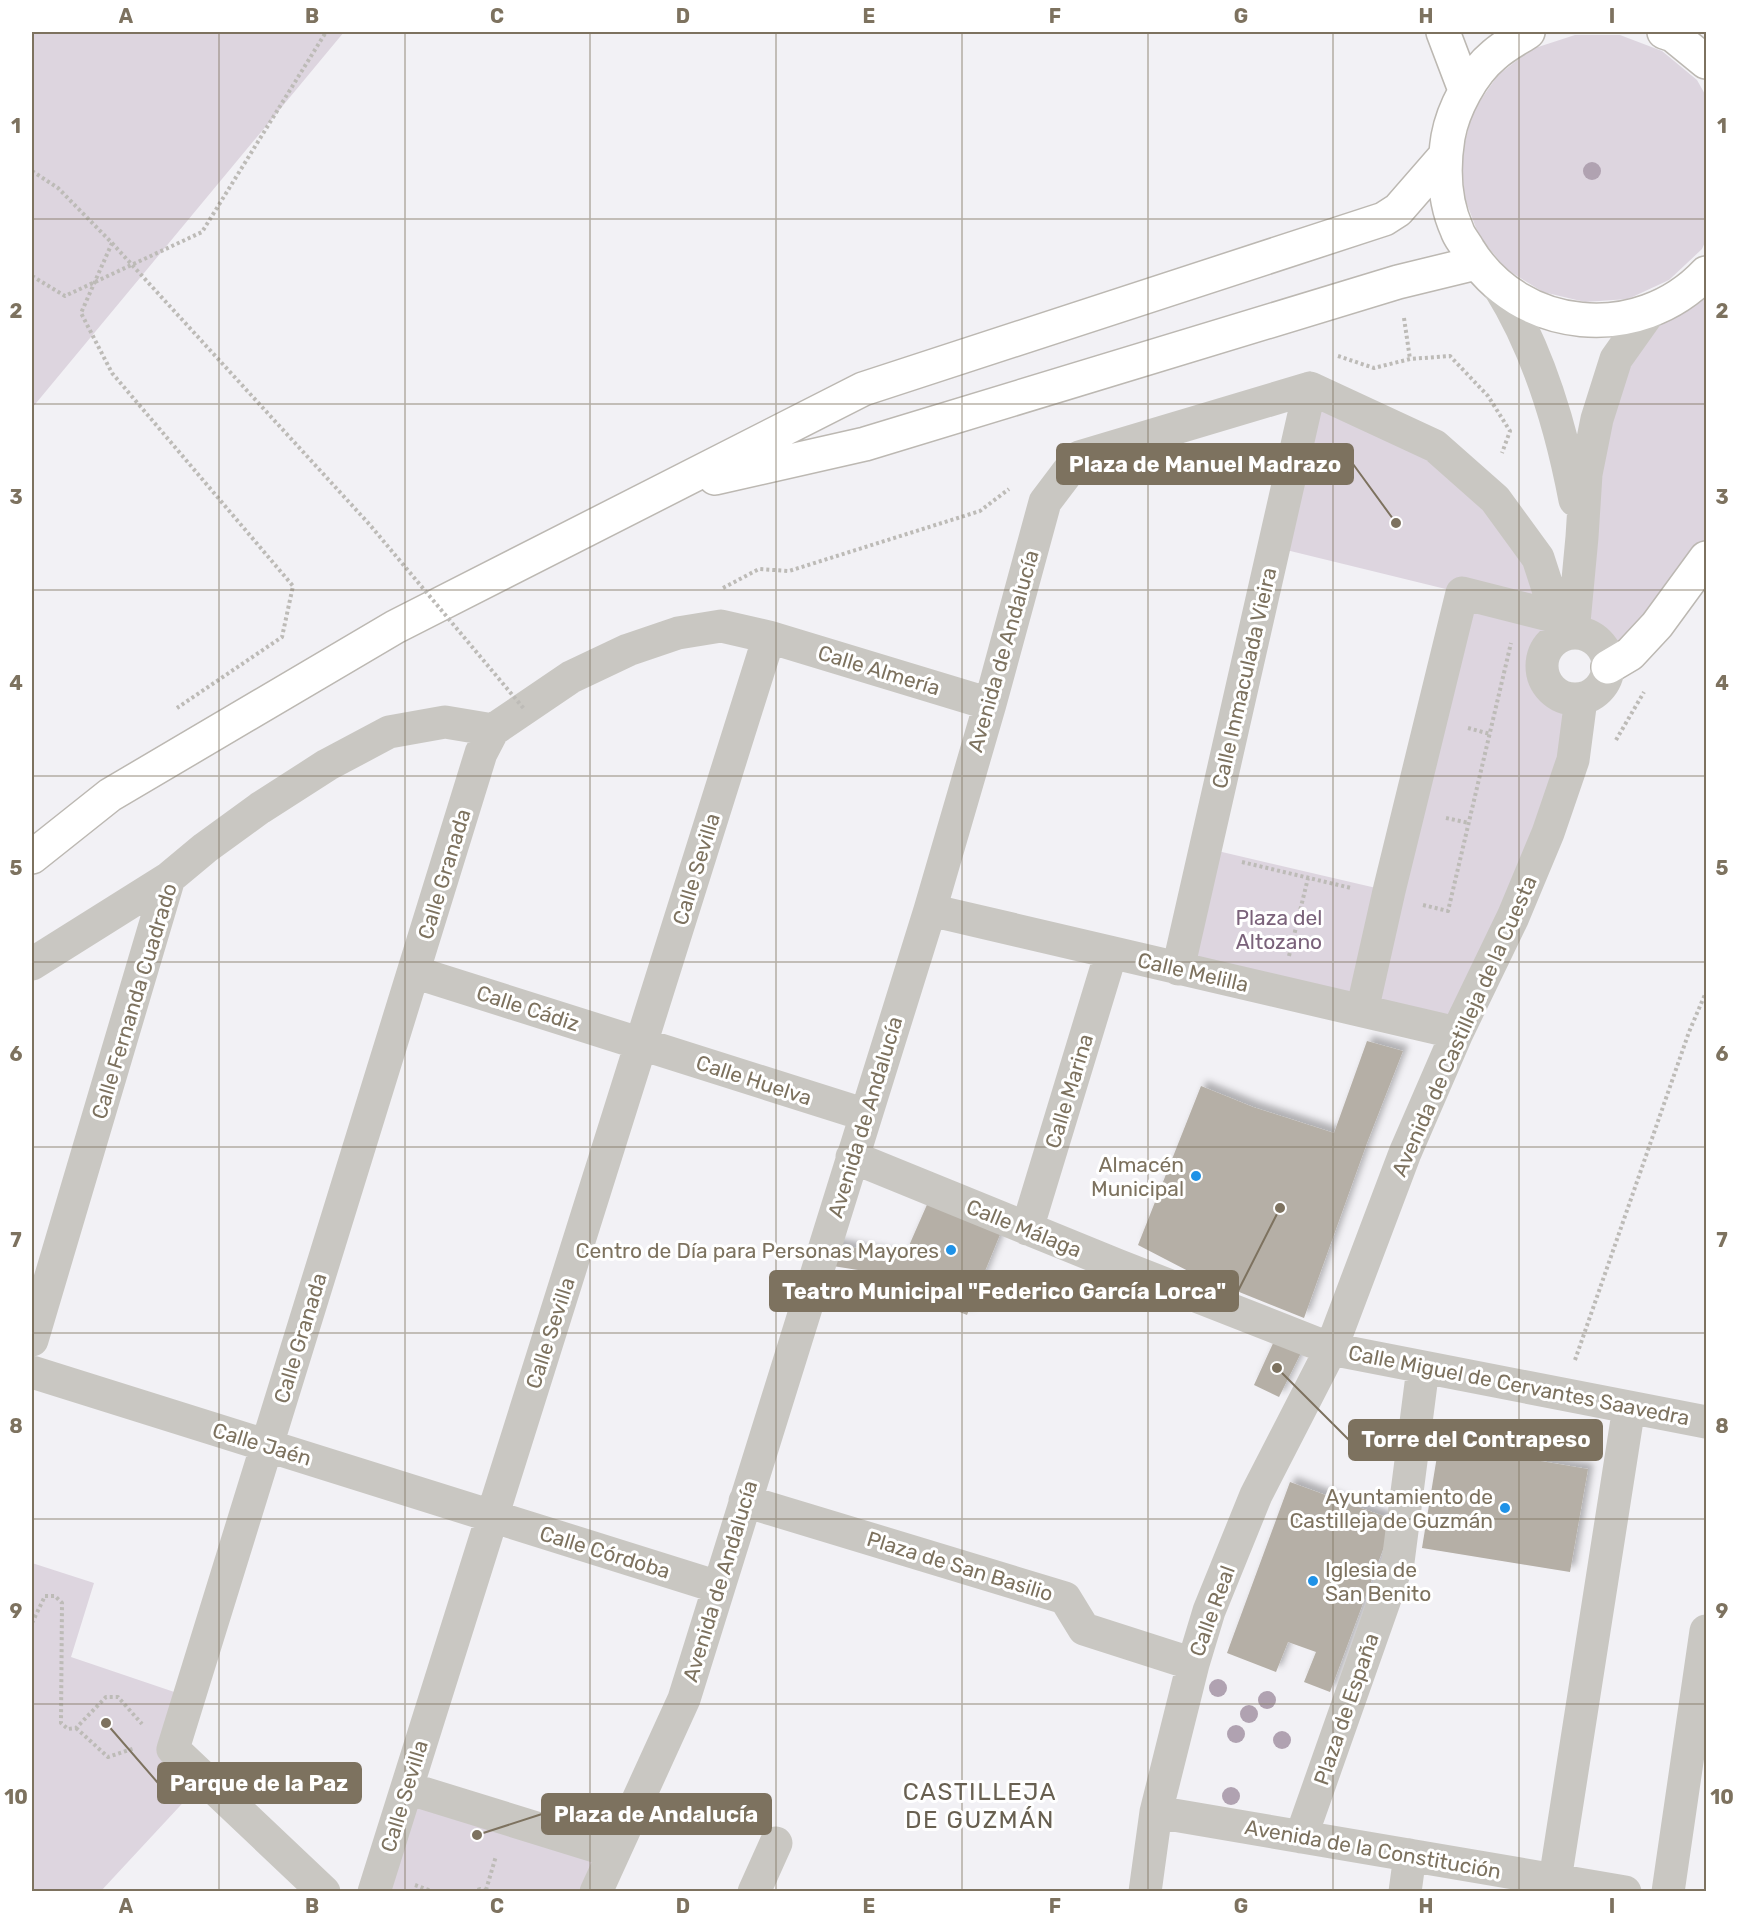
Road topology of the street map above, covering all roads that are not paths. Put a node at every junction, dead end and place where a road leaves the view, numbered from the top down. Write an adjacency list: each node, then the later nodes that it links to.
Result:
1 (1443, 32): 6 (main road)
2 (1528, 32): 6 (main road)
3 (1669, 33): 4 (main road); 5 (main road)
4 (1707, 39)
5 (1707, 62)
6 (1465, 90): 7 (main road)
7 (1444, 156): 8 (main road); 13 (main road)
8 (1476, 262): 10 (main road); 13 (main road)
9 (1707, 273): 11 (main road)
10 (1499, 287): 11 (main road); 14 (street)
11 (1650, 311): 14 (street)
12 (1310, 388): 16 (street); 20 (street, Avenida de Andalucía); 27 (street, Calle Inmaculada Vieira)
13 (666, 489): 22 (main road)
14 (1582, 537): 16 (street)
15 (1707, 558): 18 (main road)
16 (1564, 628): 18 (street); 19 (street); 29 (street)
17 (769, 637): 20 (street, Calle Almería); 21 (street, Calle Almería); 31 (street, Calle Sevilla)
18 (1608, 667): 19 (street)
19 (1581, 699): 30 (street, Avenida de Castilleja de la Cuesta)
20 (990, 704): 24 (street, Avenida de Andalucía)
21 (493, 730): 23 (street, Calle Fernanda Cuadrado); 28 (street, Calle Granada)
22 (32, 857)
23 (169, 878): 26 (street); 35 (street, Calle Fernanda Cuadrado)
24 (930, 909): 25 (street, Calle Melilla); 32 (street, Avenida de Andalucía)
25 (1111, 953): 27 (street, Calle Melilla); 34 (street, Calle Marina)
26 (32, 964)
27 (1178, 969): 29 (street, Calle Melilla)
28 (414, 972): 31 (street, Calle Cádiz); 41 (street, Calle Granada)
29 (1362, 1011): 30 (street, Calle Melilla)
30 (1457, 1033): 36 (street, Avenida de Castilleja de la Cuesta)
31 (642, 1044): 32 (street, Calle Huelva); 43 (street, Calle Sevilla)
32 (866, 1115): 33 (street, Avenida de Andalucía)
33 (852, 1157): 34 (street, Calle Málaga); 42 (street, Avenida de Andalucía)
34 (1027, 1229): 36 (street, Calle Málaga)
35 (32, 1340)
36 (1331, 1349): 37 (street, Calle Miguel de Cervantes Saavedra); 46 (street, Calle Real)
37 (1423, 1368): 39 (street, Calle Miguel de Cervantes Saavedra); 49 (street, Plaza de España)
38 (32, 1372): 41 (street, Calle Jaén)
39 (1629, 1407): 40 (street, Calle Miguel de Cervantes Saavedra); 53 (street)
40 (1707, 1422)
41 (267, 1445): 43 (street, Calle Jaén); 54 (street, Calle Granada)
42 (746, 1501): 44 (street, Avenida de Andalucía); 46 (street, Plaza de San Basilio)
43 (492, 1516): 44 (street, Calle Córdoba); 47 (street, Calle Sevilla)
44 (718, 1587): 51 (street, Avenida de Andalucía)
45 (1707, 1631): 61 (street)
46 (1193, 1664): 48 (street, Calle Real)
47 (407, 1788): 51 (street); 55 (street, Calle Sevilla)
48 (1156, 1812): 49 (street, Avenida de la Constitución); 58 (street, Calle Real)
49 (1301, 1837): 52 (street, Avenida de la Constitución)
50 (776, 1843): 57 (street)
51 (614, 1852): 56 (street, Avenida de Andalucía)
52 (1410, 1855): 53 (street, Avenida de la Constitución); 59 (street)
53 (1555, 1880): 60 (street, Avenida de la Constitución)
54 (324, 1892)
55 (374, 1892)
56 (596, 1892)
57 (754, 1892)
58 (1145, 1892)
59 (1405, 1892)
60 (1625, 1892)
61 (1668, 1892)

